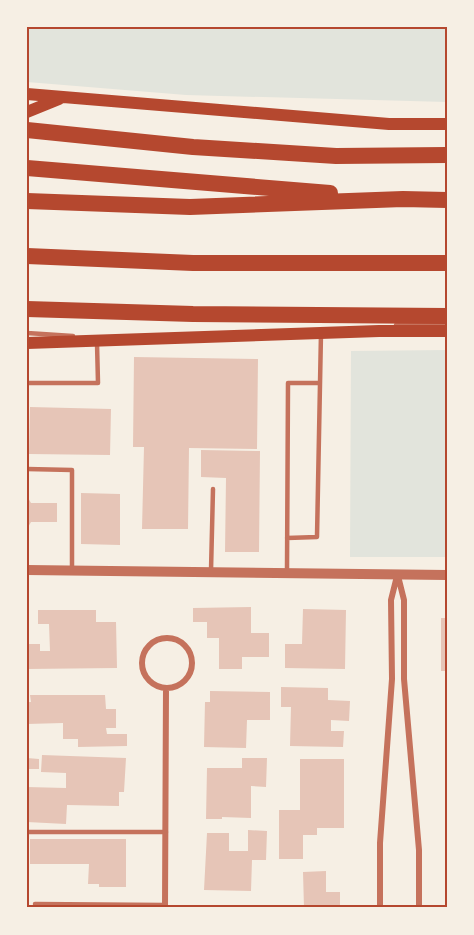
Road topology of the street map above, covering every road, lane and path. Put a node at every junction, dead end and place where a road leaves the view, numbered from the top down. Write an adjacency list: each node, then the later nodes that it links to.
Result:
1 (27, 94): 2 (main road)
2 (63, 98): 3 (main road); 4 (main road)
3 (27, 112)
4 (447, 124)
5 (27, 130): 6 (highway)
6 (447, 155)
7 (27, 168): 8 (highway)
8 (403, 199): 9 (highway); 10 (highway)
9 (447, 200)
10 (27, 201)
11 (27, 256): 12 (highway)
12 (447, 263)
13 (27, 309): 14 (highway)
14 (447, 316)
15 (447, 325): 18 (lane)
16 (447, 331): 17 (main road)
17 (321, 333): 19 (main road); 23 (lane)
18 (27, 334): 21 (main road)
19 (97, 341): 21 (main road); 22 (lane)
20 (27, 343): 21 (main road)
21 (41, 343)
22 (27, 383)
23 (320, 383): 26 (lane); 26 (lane)
24 (27, 470): 28 (lane)
25 (213, 489): 29 (lane)
26 (287, 538): 30 (lane)
27 (27, 570): 28 (street)
28 (72, 570): 29 (street)
29 (211, 573): 30 (street)
30 (287, 574): 32 (street)
31 (447, 575): 32 (street)
32 (398, 576): 38 (street); 39 (street)
33 (166, 688): 33 (street); 35 (street)
34 (27, 832): 35 (lane)
35 (166, 832): 37 (street)
36 (35, 904): 37 (lane)
37 (165, 906)
38 (380, 908)
39 (419, 908)

